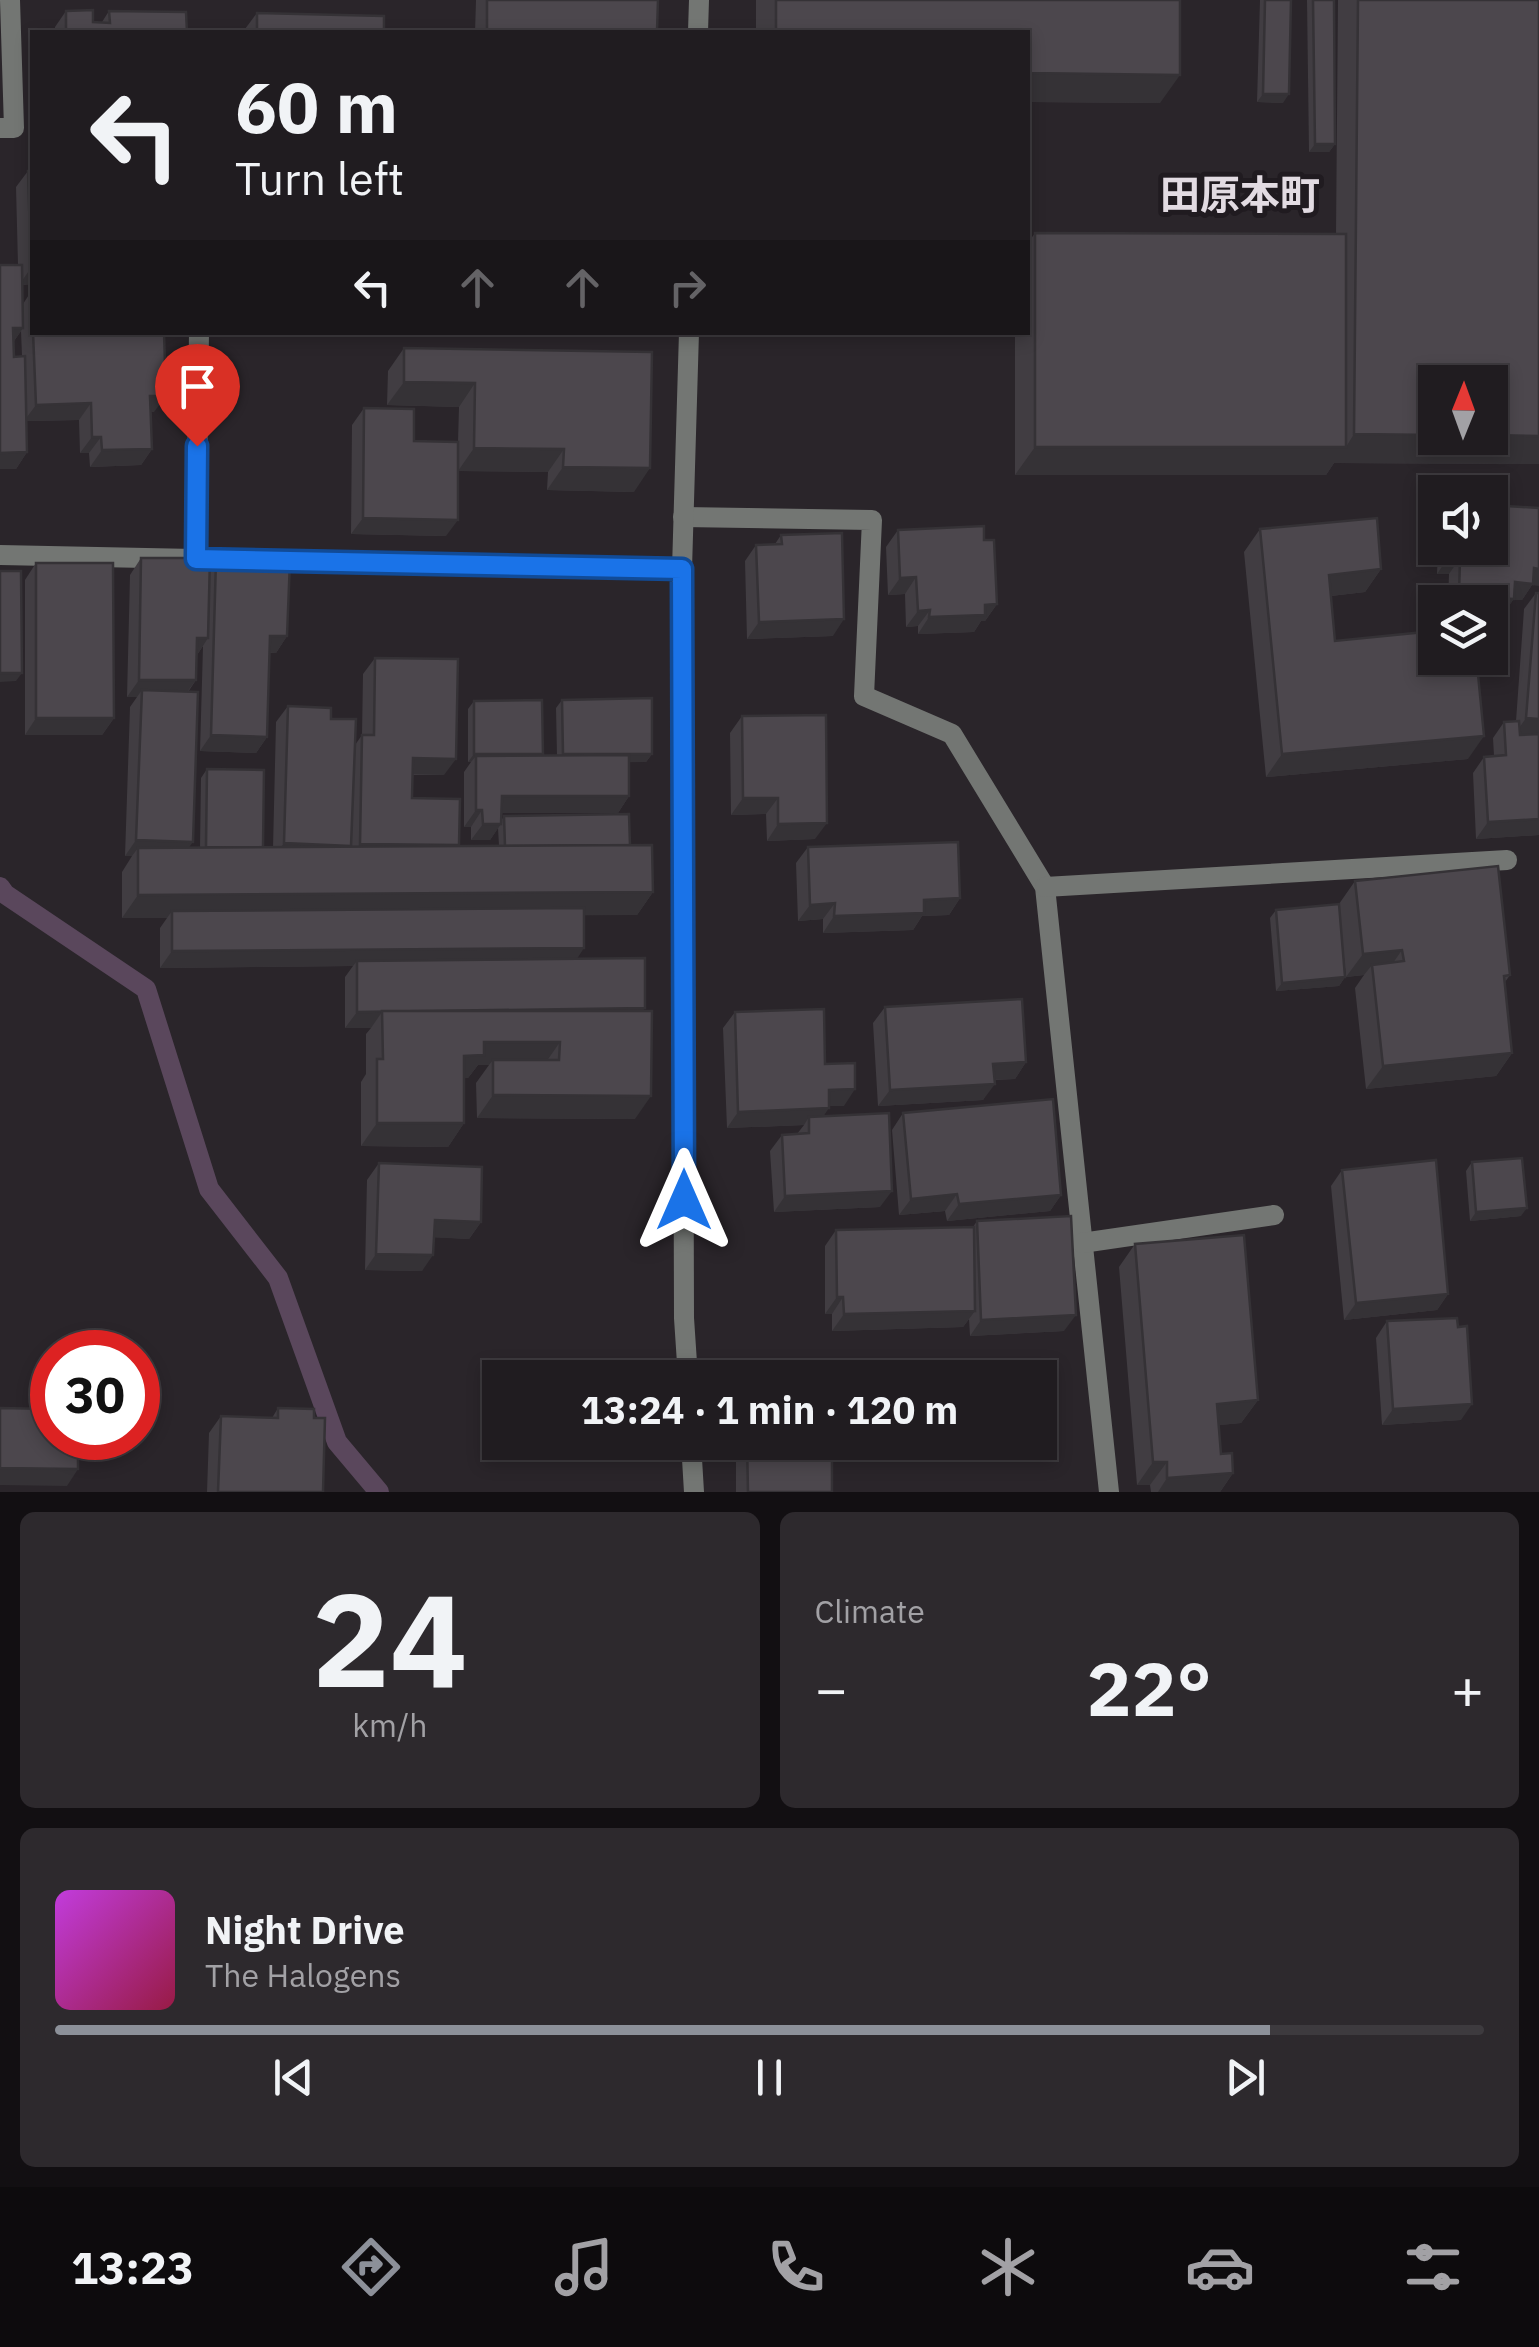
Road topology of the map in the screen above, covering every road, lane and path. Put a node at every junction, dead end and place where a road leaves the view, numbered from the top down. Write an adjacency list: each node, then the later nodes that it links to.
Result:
1 (10, 0): 4 (street)
2 (699, 0): 3 (street)
3 (698, 30)
4 (0, 128)
5 (198, 335): 9 (street)
6 (689, 335): 7 (street)
7 (683, 517): 10 (street); 12 (street)
8 (0, 556): 9 (street)
9 (196, 559): 10 (street)
10 (682, 569): 15 (street)
11 (1507, 860): 12 (street)
12 (1046, 886): 14 (street)
13 (1274, 1215): 14 (street)
14 (1082, 1243): 18 (street)
15 (687, 1360)
16 (693, 1460): 17 (street)
17 (694, 1492)
18 (1109, 1492)

